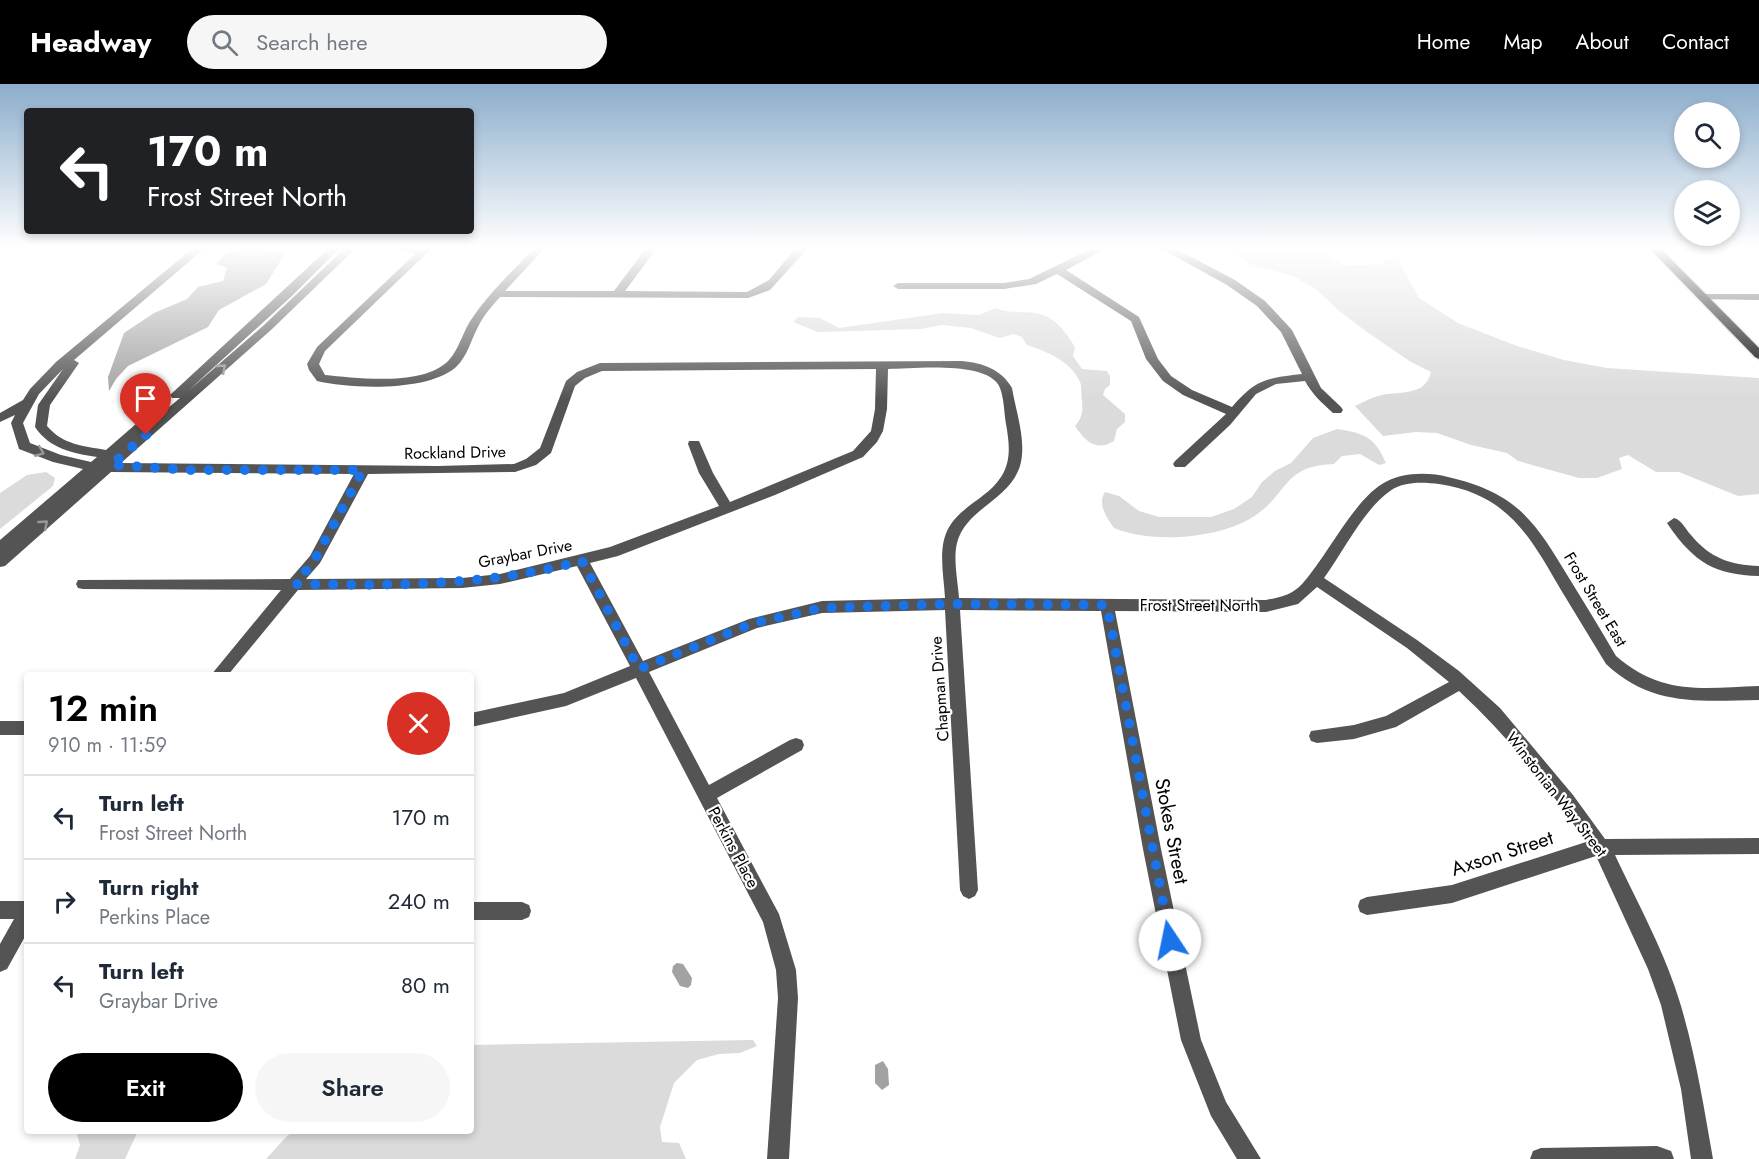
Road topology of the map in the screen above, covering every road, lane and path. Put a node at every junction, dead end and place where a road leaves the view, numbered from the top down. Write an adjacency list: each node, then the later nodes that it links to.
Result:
1 (140, 298): 9 (street)
2 (283, 298): 21 (street)
3 (298, 298): 21 (street, one-way to 3)
4 (374, 298): 5 (street)
5 (494, 298)
6 (1103, 298): 16 (street)
7 (1251, 298): 13 (street)
8 (1704, 298): 10 (main road)
9 (99, 333): 14 (street); 21 (street)
10 (1759, 355)
11 (882, 366): 12 (street, Rockland Drive); 24 (street, Rockland Drive); 26 (street, Graybar Drive)
12 (993, 373): 35 (street, Chapman Drive)
13 (1310, 377): 15 (street); 16 (street)
14 (28, 403): 17 (street); 19 (street)
15 (1337, 410)
16 (1234, 412): 22 (street)
17 (0, 418)
18 (0, 422): 19 (street)
19 (19, 430): 23 (street, one-way to 23)
20 (694, 444): 26 (street)
21 (109, 460): 23 (street); 24 (street, Rockland Drive); 30 (street, one-way to 21)
22 (1180, 464)
23 (91, 467): 28 (street)
24 (363, 470): 34 (street)
25 (1422, 478): 32 (street, Frost Street North); 40 (street, Frost Street East)
26 (727, 508): 29 (street, Graybar Drive)
27 (1674, 523): 31 (street)
28 (0, 548)
29 (582, 561): 34 (street, Graybar Drive); 37 (street, Perkins Place)
30 (0, 562)
31 (1759, 571)
32 (1315, 579): 36 (street, Frost Street North); 39 (street, Winstonian Way Street)
33 (82, 584): 34 (street, Graybar Drive)
34 (296, 584): 38 (street)
35 (951, 604): 36 (street, Frost Street North); 37 (street, Frost Street North); 49 (street, Chapman Drive)
36 (1107, 605): 58 (street, Stokes Street)
37 (639, 669): 41 (street, Frost Street North); 46 (street, Perkins Place)
38 (222, 672)
39 (1461, 683): 44 (street); 48 (street, Winstonian Way Street)
40 (1759, 693)
41 (474, 719)
42 (0, 728): 43 (street)
43 (24, 728)
44 (1317, 736)
45 (796, 746): 46 (street)
46 (707, 795): 57 (street, Perkins Place)
47 (1759, 846): 48 (street, Axson Street)
48 (1600, 847): 50 (street, Axson Street); 61 (street, Winstonian Way Street)
49 (969, 890)
50 (1367, 906)
51 (0, 910): 54 (street)
52 (474, 911): 53 (street)
53 (522, 911)
54 (24, 912)
55 (24, 918): 56 (street)
56 (0, 962)
57 (778, 1159)
58 (1250, 1159)
59 (1541, 1159): 60 (street)
60 (1663, 1159)
61 (1702, 1159)

